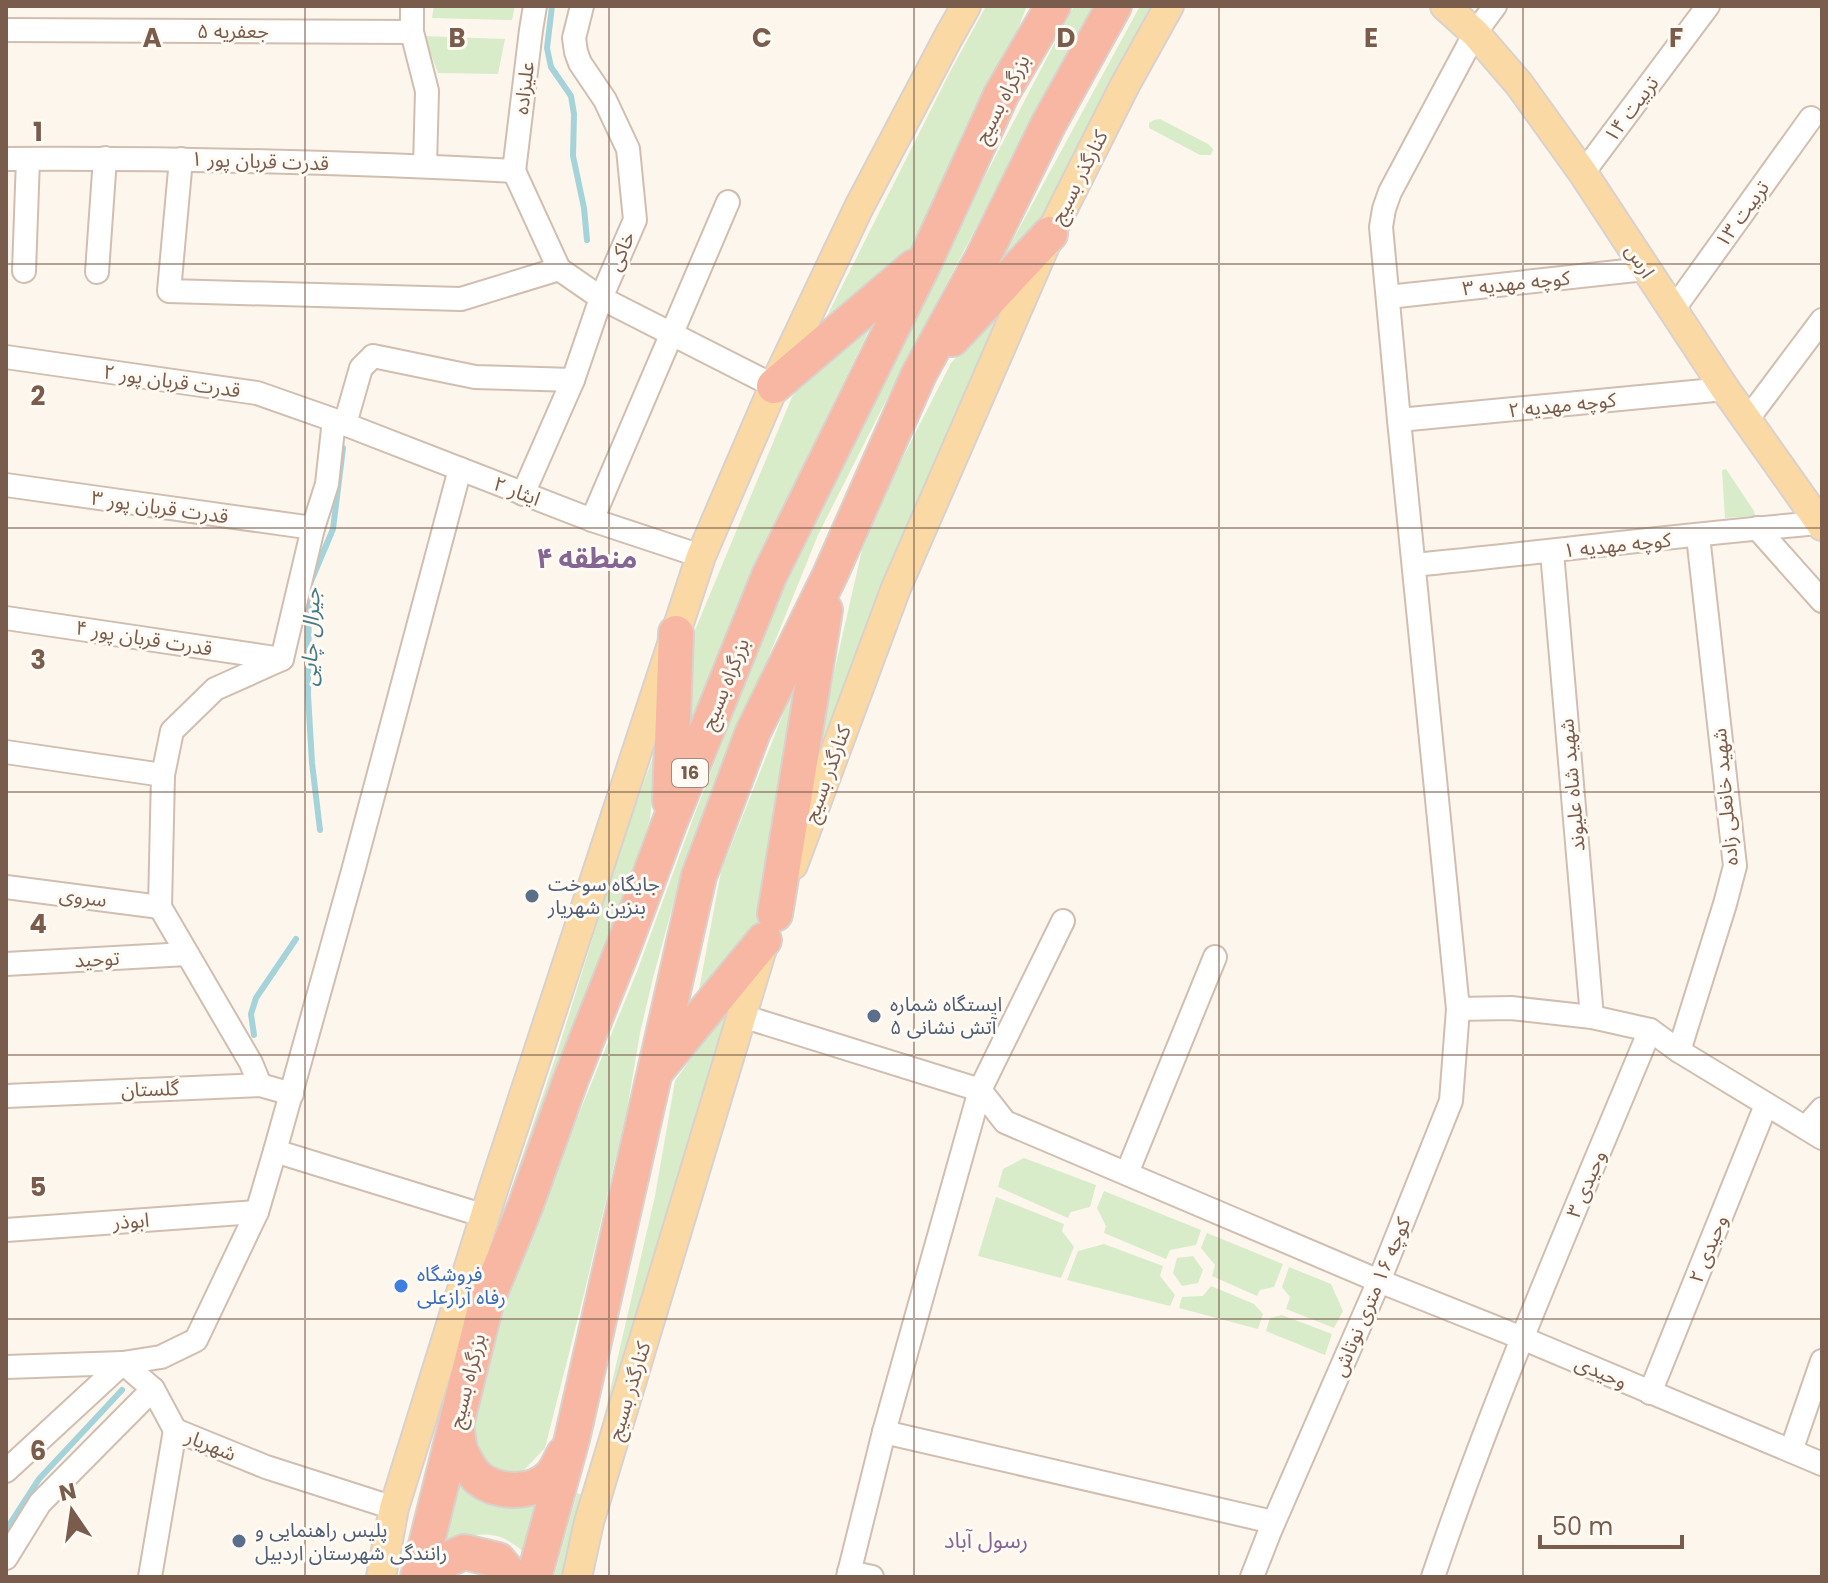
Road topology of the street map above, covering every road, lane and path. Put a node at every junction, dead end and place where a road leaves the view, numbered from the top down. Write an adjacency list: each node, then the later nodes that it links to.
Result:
1 (412, 6): 14 (street)
2 (535, 6): 23 (street, علیزاده)
3 (582, 6): 33 (street, خاکی)
4 (948, 6): 16 (street)
5 (966, 6): 16 (main road)
6 (1042, 6): 17 (highway)
7 (1053, 6): 17 (highway, بزرگراه بسیج / 16)
8 (1114, 6): 38 (highway, 16)
9 (1169, 6): 26 (main road, کنارگذر بسیج)
10 (1445, 6): 15 (main road, ارس)
11 (1495, 6): 15 (street, کوچه ۱۶ متری نوتاش)
12 (1708, 6): 24 (street, تربیت ۱۴)
13 (6, 30): 14 (street, جعفریه ۵)
14 (412, 32): 22 (street)
15 (1475, 33): 24 (main road, ارس); 32 (street, کوچه ۱۶ متری نوتاش)
16 (949, 36): 40 (main road)
17 (1028, 48): 27 (highway, بزرگراه بسیج / 16)
18 (1811, 118): 34 (street, تربیت ۱۳)
19 (105, 158): 20 (street, قدرت قربان پور ۱); 21 (street, قدرت قربان پور ۱); 31 (street)
20 (17, 159): 30 (street)
21 (181, 159): 22 (street, قدرت قربان پور ۱); 28 (street)
22 (425, 166): 23 (street, قدرت قربان پور ۱)
23 (514, 171): 28 (street)
24 (1583, 173): 29 (main road, ارس)
25 (728, 202): 36 (street)
26 (1050, 234): 38 (highway); 67 (main road, کنارگذر بسیج)
27 (927, 257): 40 (highway); 63 (highway, بزرگراه بسیج / 16)
28 (559, 269): 33 (street)
29 (1645, 269): 32 (street, کوچه مهدیه ۳); 34 (main road, ارس)
30 (24, 271)
31 (97, 272)
32 (1388, 297): 42 (street, کوچه ۱۶ متری نوتاش)
33 (601, 298): 36 (street); 39 (street, خاکی)
34 (1673, 310): 41 (main road, ارس)
35 (1822, 320): 43 (street)
36 (671, 334): 40 (street); 48 (street)
37 (6, 357): 44 (street, قدرت قربان پور ۲)
38 (919, 374): 56 (highway, 16)
39 (573, 380): 44 (street); 47 (street, خاکی)
40 (774, 386): 54 (main road)
41 (1725, 389): 42 (street, کوچه مهدیه ۲); 43 (main road, ارس)
42 (1399, 420): 55 (street, کوچه ۱۶ متری نوتاش)
43 (1747, 420): 49 (main road, ارس)
44 (340, 422): 45 (street, ایثار ۲); 50 (street)
45 (460, 469): 47 (street, ایثار ۲); 79 (street)
46 (6, 485): 50 (street, قدرت قربان پور ۳)
47 (523, 494): 48 (street, ایثار ۲)
48 (592, 520): 54 (street, ایثار ۲)
49 (1821, 523): 51 (street, کوچه مهدیه ۱)
50 (313, 528): 60 (street)
51 (1757, 528): 52 (street, کوچه مهدیه ۱); 57 (street)
52 (1698, 536): 53 (street, کوچه مهدیه ۱); 75 (street, شهید خانعلی زاده)
53 (1552, 552): 55 (street, کوچه مهدیه ۱); 73 (street, شهید شاه علیوند)
54 (701, 556): 59 (main road)
55 (1414, 565): 71 (street, کوچه ۱۶ متری نوتاش)
56 (830, 575): 67 (highway); 76 (highway, 16)
57 (1822, 601)
58 (6, 618): 60 (street, قدرت قربان پور ۴)
59 (676, 633): 63 (highway); 87 (main road)
60 (282, 659): 62 (street)
61 (6, 752): 62 (street)
62 (163, 775): 65 (street)
63 (669, 824): 96 (highway, بزرگراه بسیج / 16)
64 (6, 887): 65 (street, سروی)
65 (160, 907): 68 (street)
66 (1063, 921): 78 (street)
67 (770, 927): 72 (main road, کنارگذر بسیج); 76 (highway)
68 (187, 954): 70 (street, توحید); 77 (street)
69 (1215, 957): 85 (street)
70 (6, 964)
71 (1458, 1009): 73 (street); 89 (street, کوچه ۱۶ متری نوتاش)
72 (742, 1016): 78 (street); 113 (main road, کنارگذر بسیج)
73 (1592, 1017): 74 (street)
74 (1650, 1030): 75 (street); 90 (street, وحیدی ۳)
75 (1679, 1051): 81 (street)
76 (654, 1074): 99 (highway, 16)
77 (260, 1085): 79 (street, گلستان); 80 (street, گلستان)
78 (980, 1090): 85 (street, وحیدی); 98 (street)
79 (292, 1094): 84 (street)
80 (6, 1096)
81 (1766, 1105): 83 (street); 95 (street, وحیدی ۲)
82 (1822, 1109): 83 (street)
83 (1814, 1132)
84 (275, 1151): 86 (street); 87 (street)
85 (1127, 1173): 89 (street, وحیدی)
86 (257, 1212): 88 (street, ابوذر); 92 (street)
87 (485, 1216): 103 (main road)
88 (6, 1230)
89 (1379, 1281): 90 (street, وحیدی); 104 (street, کوچه ۱۶ متری نوتاش)
90 (1522, 1338): 95 (street, وحیدی); 116 (street, وحیدی ۳)
91 (1822, 1361): 100 (street)
92 (123, 1363): 93 (street); 94 (street, شهریار); 102 (street)
93 (6, 1367)
94 (153, 1389): 97 (street, شهریار); 105 (street)
95 (1650, 1393): 100 (street, وحیدی)
96 (456, 1425): 99 (highway); 109 (highway, بزرگراه بسیج / 16)
97 (175, 1430): 103 (street, شهریار); 107 (street)
98 (884, 1432): 104 (street); 106 (street)
99 (572, 1439): 112 (highway, 16)
100 (1791, 1451): 101 (street, وحیدی)
101 (1822, 1464)
102 (6, 1471)
103 (394, 1508): 108 (main road)
104 (1273, 1522): 115 (street, کوچه ۱۶ متری نوتاش)
105 (6, 1558)
106 (849, 1574): 114 (street)
107 (150, 1577)
108 (381, 1577)
109 (418, 1577)
110 (429, 1577): 111 (highway)
111 (512, 1577)
112 (534, 1577)
113 (577, 1577)
114 (872, 1577)
115 (1252, 1577)
116 (1433, 1577)

